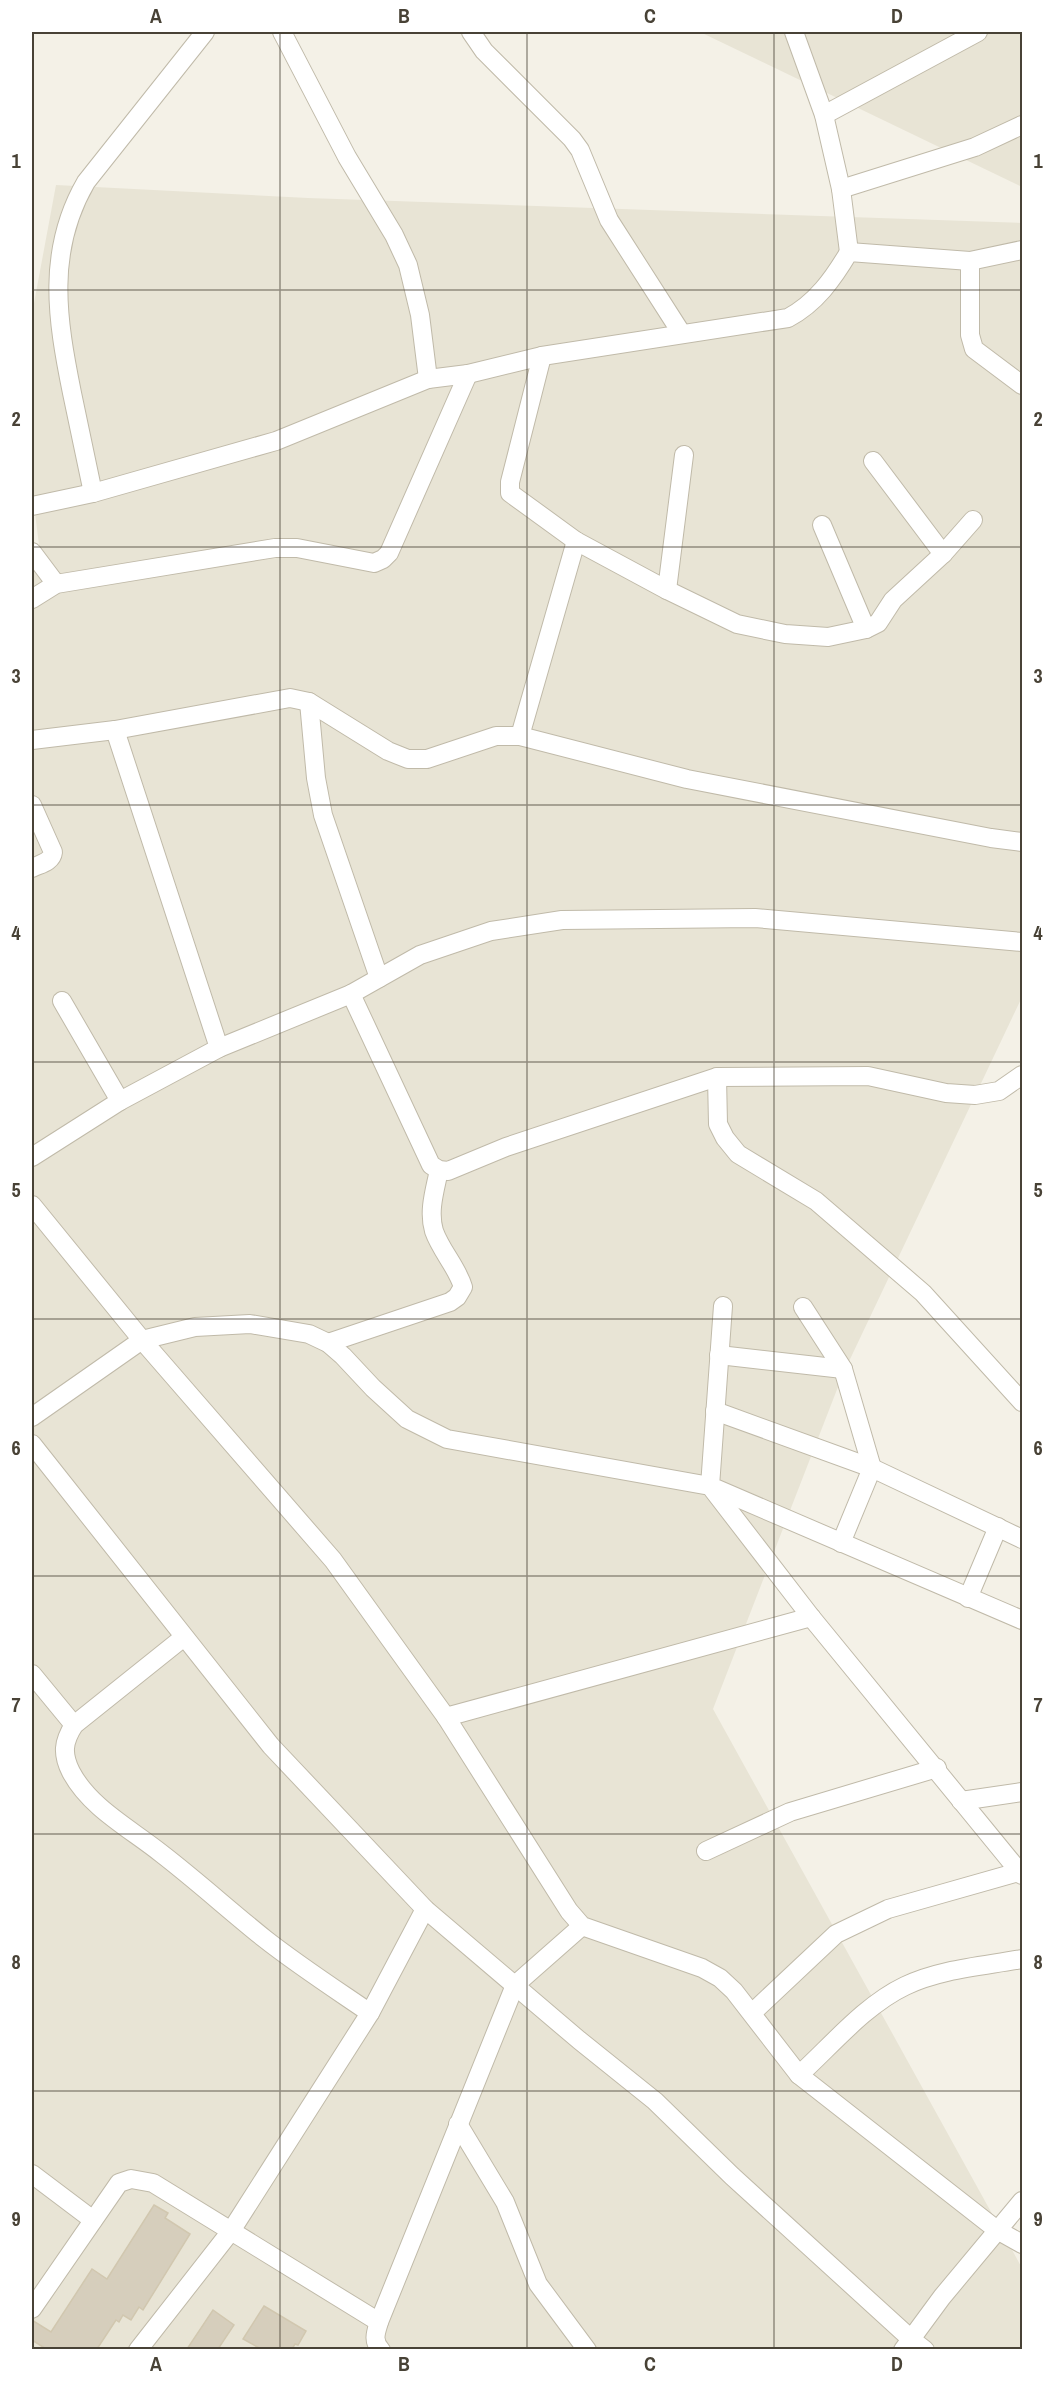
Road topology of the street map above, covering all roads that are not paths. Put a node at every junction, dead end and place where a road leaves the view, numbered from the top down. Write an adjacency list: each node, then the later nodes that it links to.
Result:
1 (206, 32): 19 (street)
2 (282, 32): 15 (street)
3 (471, 32): 12 (street)
4 (794, 32): 6 (street)
5 (978, 32): 6 (street)
6 (824, 115): 8 (street)
7 (1023, 125): 8 (street)
8 (841, 189): 10 (street)
9 (1023, 250): 11 (street)
10 (849, 252): 11 (street); 12 (street)
11 (970, 261): 16 (street)
12 (682, 334): 13 (street)
13 (542, 356): 14 (street); 23 (street)
14 (468, 374): 15 (street); 26 (street)
15 (428, 380): 19 (street)
16 (1023, 385)
17 (684, 455): 27 (street)
18 (873, 461): 25 (street)
19 (93, 493): 20 (street)
20 (32, 506)
21 (973, 520): 25 (street)
22 (822, 525): 29 (street)
23 (576, 541): 27 (street); 32 (street)
24 (32, 552): 26 (street)
25 (943, 554): 29 (street)
26 (56, 584): 28 (street)
27 (667, 590): 29 (street)
28 (32, 599)
29 (866, 629)
30 (309, 702): 31 (street); 32 (street); 38 (street)
31 (115, 730): 33 (street); 41 (street)
32 (520, 736): 35 (street)
33 (32, 740)
34 (32, 805): 36 (street)
35 (1023, 842)
36 (32, 868)
37 (1023, 942): 38 (street)
38 (379, 978): 39 (street)
39 (351, 994): 41 (street); 46 (street)
40 (62, 1001): 44 (street)
41 (219, 1048): 44 (street)
42 (1023, 1075): 43 (street)
43 (717, 1077): 46 (street); 54 (street)
44 (120, 1101): 45 (street)
45 (32, 1156)
46 (439, 1170): 51 (street)
47 (32, 1205): 50 (street)
48 (723, 1305): 52 (street)
49 (803, 1307): 53 (street)
50 (142, 1340): 51 (street); 56 (street); 68 (street)
51 (327, 1342): 59 (street)
52 (719, 1355): 53 (street); 55 (street)
53 (843, 1369): 58 (street)
54 (1023, 1402)
55 (715, 1411): 58 (street); 59 (street)
56 (32, 1418)
57 (32, 1444): 66 (street)
58 (872, 1468): 60 (street); 62 (street)
59 (710, 1486): 62 (street); 64 (street)
60 (998, 1527): 61 (street); 63 (street)
61 (1023, 1539)
62 (841, 1543): 63 (street)
63 (968, 1598): 65 (street)
64 (811, 1617): 68 (street); 70 (street)
65 (1023, 1620)
66 (184, 1637): 69 (street); 75 (street)
67 (32, 1674): 69 (street)
68 (446, 1716): 76 (street)
69 (74, 1725): 79 (street)
70 (937, 1768): 72 (street); 73 (street)
71 (1023, 1792): 72 (street)
72 (961, 1801): 74 (street)
73 (706, 1851)
74 (1022, 1873): 80 (street)
75 (425, 1909): 78 (street); 79 (street)
76 (582, 1926): 78 (street); 80 (street)
77 (1023, 1959): 81 (street)
78 (515, 1984): 82 (street); 91 (street)
79 (370, 2013): 87 (street)
80 (752, 2013): 81 (street)
81 (800, 2075): 86 (street)
82 (458, 2124): 90 (street); 94 (street)
83 (32, 2174): 85 (street)
84 (1023, 2201): 86 (street)
85 (93, 2220): 87 (street); 89 (street)
86 (997, 2230): 88 (street); 91 (street)
87 (231, 2231): 90 (street); 92 (street)
88 (1023, 2244)
89 (32, 2309)
90 (379, 2322): 93 (street)
91 (913, 2346)
92 (138, 2349)
93 (381, 2349)
94 (587, 2349)

